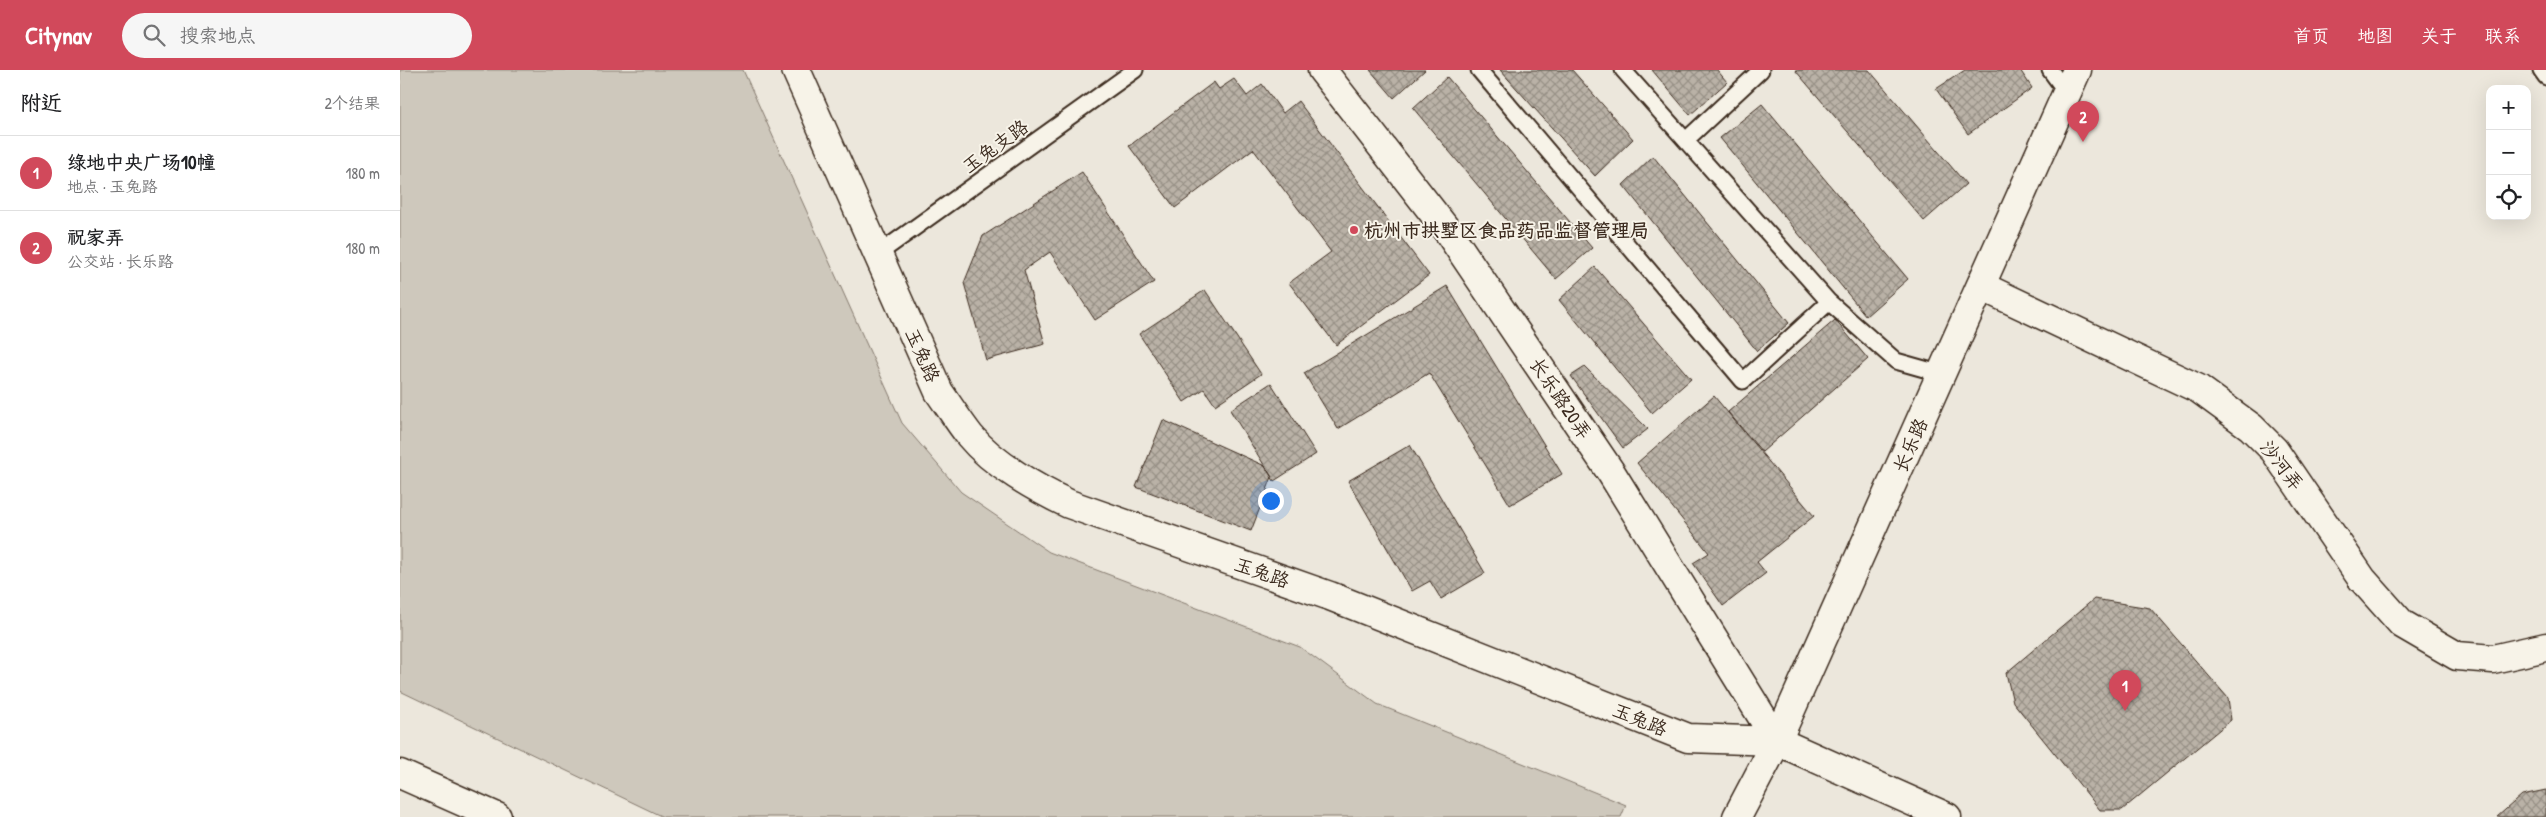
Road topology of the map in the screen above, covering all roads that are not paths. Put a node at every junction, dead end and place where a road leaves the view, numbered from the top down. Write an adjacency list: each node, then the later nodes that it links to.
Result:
1 (796, 70): 12 (street, 玉兔路)
2 (1135, 70): 12 (lane, 玉兔支路)
3 (1322, 70): 17 (street, 长乐路20弄)
4 (1478, 70): 14 (lane)
5 (1623, 70): 11 (lane)
6 (1761, 70): 11 (lane)
7 (2050, 70): 10 (lane)
8 (2541, 70): 9 (lane)
9 (2546, 77)
10 (2072, 81): 13 (street, 长乐路)
11 (1686, 140): 14 (lane)
12 (878, 254): 17 (street, 玉兔路)
13 (1981, 286): 15 (street, 长乐路); 16 (street, 沙河弄)
14 (1829, 302): 15 (lane)
15 (1942, 374): 17 (street, 长乐路)
16 (2546, 647)
17 (1777, 741): 20 (street, 长乐路); 21 (street, 玉兔路)
18 (400, 774): 19 (street)
19 (497, 817)
20 (1737, 817)
21 (1947, 817)

